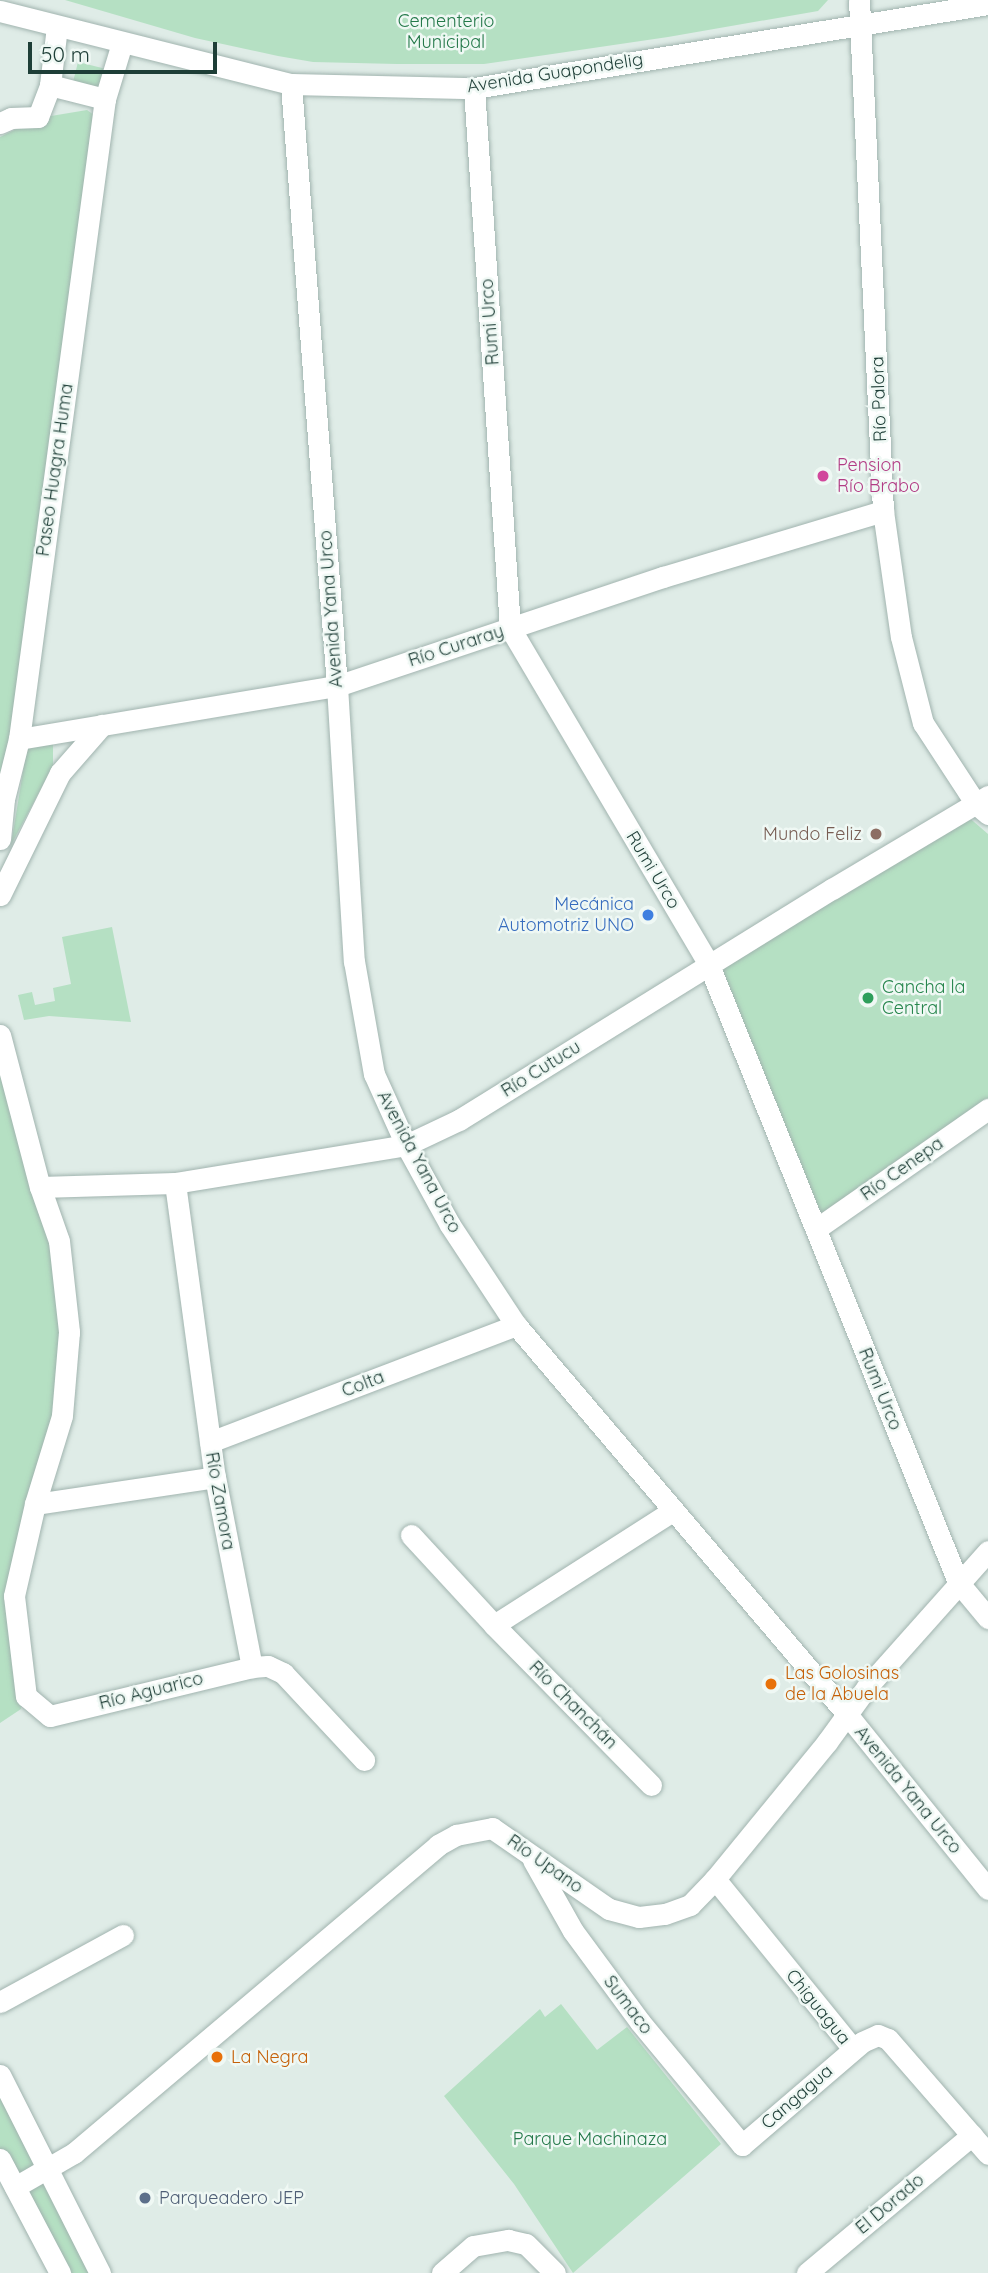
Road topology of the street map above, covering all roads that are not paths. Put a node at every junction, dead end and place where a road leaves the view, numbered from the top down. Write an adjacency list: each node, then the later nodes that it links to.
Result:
1 (859, 0): 4 (street, Río Palora)
2 (988, 4): 4 (street, Avenida Guapondelig)
3 (0, 11): 5 (street, Avenida Guapondelig)
4 (860, 24): 9 (street, Avenida Guapondelig); 12 (street, Río Palora)
5 (57, 26): 6 (street, Avenida Guapondelig); 8 (street)
6 (122, 43): 7 (street, Avenida Guapondelig); 10 (street, Paseo Huagra Huma)
7 (290, 84): 9 (street, Avenida Guapondelig); 14 (street, Avenida Yana Urco)
8 (50, 85): 10 (street); 11 (street)
9 (474, 88): 13 (street, Rumi Urco)
10 (105, 99): 16 (street, Paseo Huagra Huma)
11 (0, 123)
12 (883, 510): 13 (street, Río Curaray); 17 (street, Río Palora)
13 (510, 628): 14 (street, Río Curaray); 20 (street, Rumi Urco)
14 (337, 686): 15 (street, Río Curaray); 23 (street, Avenida Yana Urco)
15 (102, 725): 16 (street, Río Curaray); 19 (street)
16 (19, 739): 18 (street, Paseo Huagra Huma)
17 (984, 805): 20 (street, Río Cutucu)
18 (0, 839)
19 (0, 895)
20 (709, 965): 23 (street, Río Cutucu); 26 (street, Rumi Urco)
21 (0, 1035): 25 (street)
22 (988, 1110): 26 (street, Río Cenepa)
23 (406, 1145): 24 (street, Río Cutucu); 27 (street, Avenida Yana Urco)
24 (175, 1183): 25 (street, Río Cutucu); 28 (street, Río Zamora)
25 (40, 1187): 30 (street)
26 (816, 1228): 34 (street, Rumi Urco)
27 (516, 1325): 28 (street, Colta); 31 (street, Avenida Yana Urco)
28 (209, 1442): 29 (street, Río Zamora)
29 (215, 1477): 30 (street); 37 (street, Río Zamora)
30 (35, 1504): 37 (street, Río Aguarico)
31 (672, 1511): 36 (street); 38 (street, Avenida Yana Urco)
32 (411, 1535): 36 (street, Río Chanchán)
33 (988, 1551): 34 (street, Río Upano)
34 (958, 1582): 35 (street, Rumi Urco); 38 (street, Río Upano)
35 (988, 1618)
36 (494, 1625): 40 (street, Río Chanchán)
37 (252, 1667): 39 (street)
38 (846, 1713): 42 (street, Río Upano); 43 (street, Avenida Yana Urco)
39 (364, 1760)
40 (652, 1785)
41 (530, 1855): 42 (street, Río Upano); 49 (street, Sumaco); 52 (street, Río Upano)
42 (715, 1880): 46 (street, Chiguagua)
43 (988, 1889)
44 (122, 1935): 45 (street)
45 (0, 2002)
46 (853, 2049): 48 (street, Chiguagua); 49 (street, Cangagua)
47 (0, 2075): 52 (street)
48 (972, 2135): 50 (street, Chiguagua); 58 (street, El Dorado)
49 (742, 2145)
50 (988, 2154)
51 (0, 2159): 53 (street)
52 (46, 2168): 53 (street, Río Upano); 55 (street)
53 (15, 2187): 54 (street)
54 (60, 2273)
55 (100, 2273)
56 (442, 2273): 57 (street)
57 (555, 2273)
58 (807, 2273)

